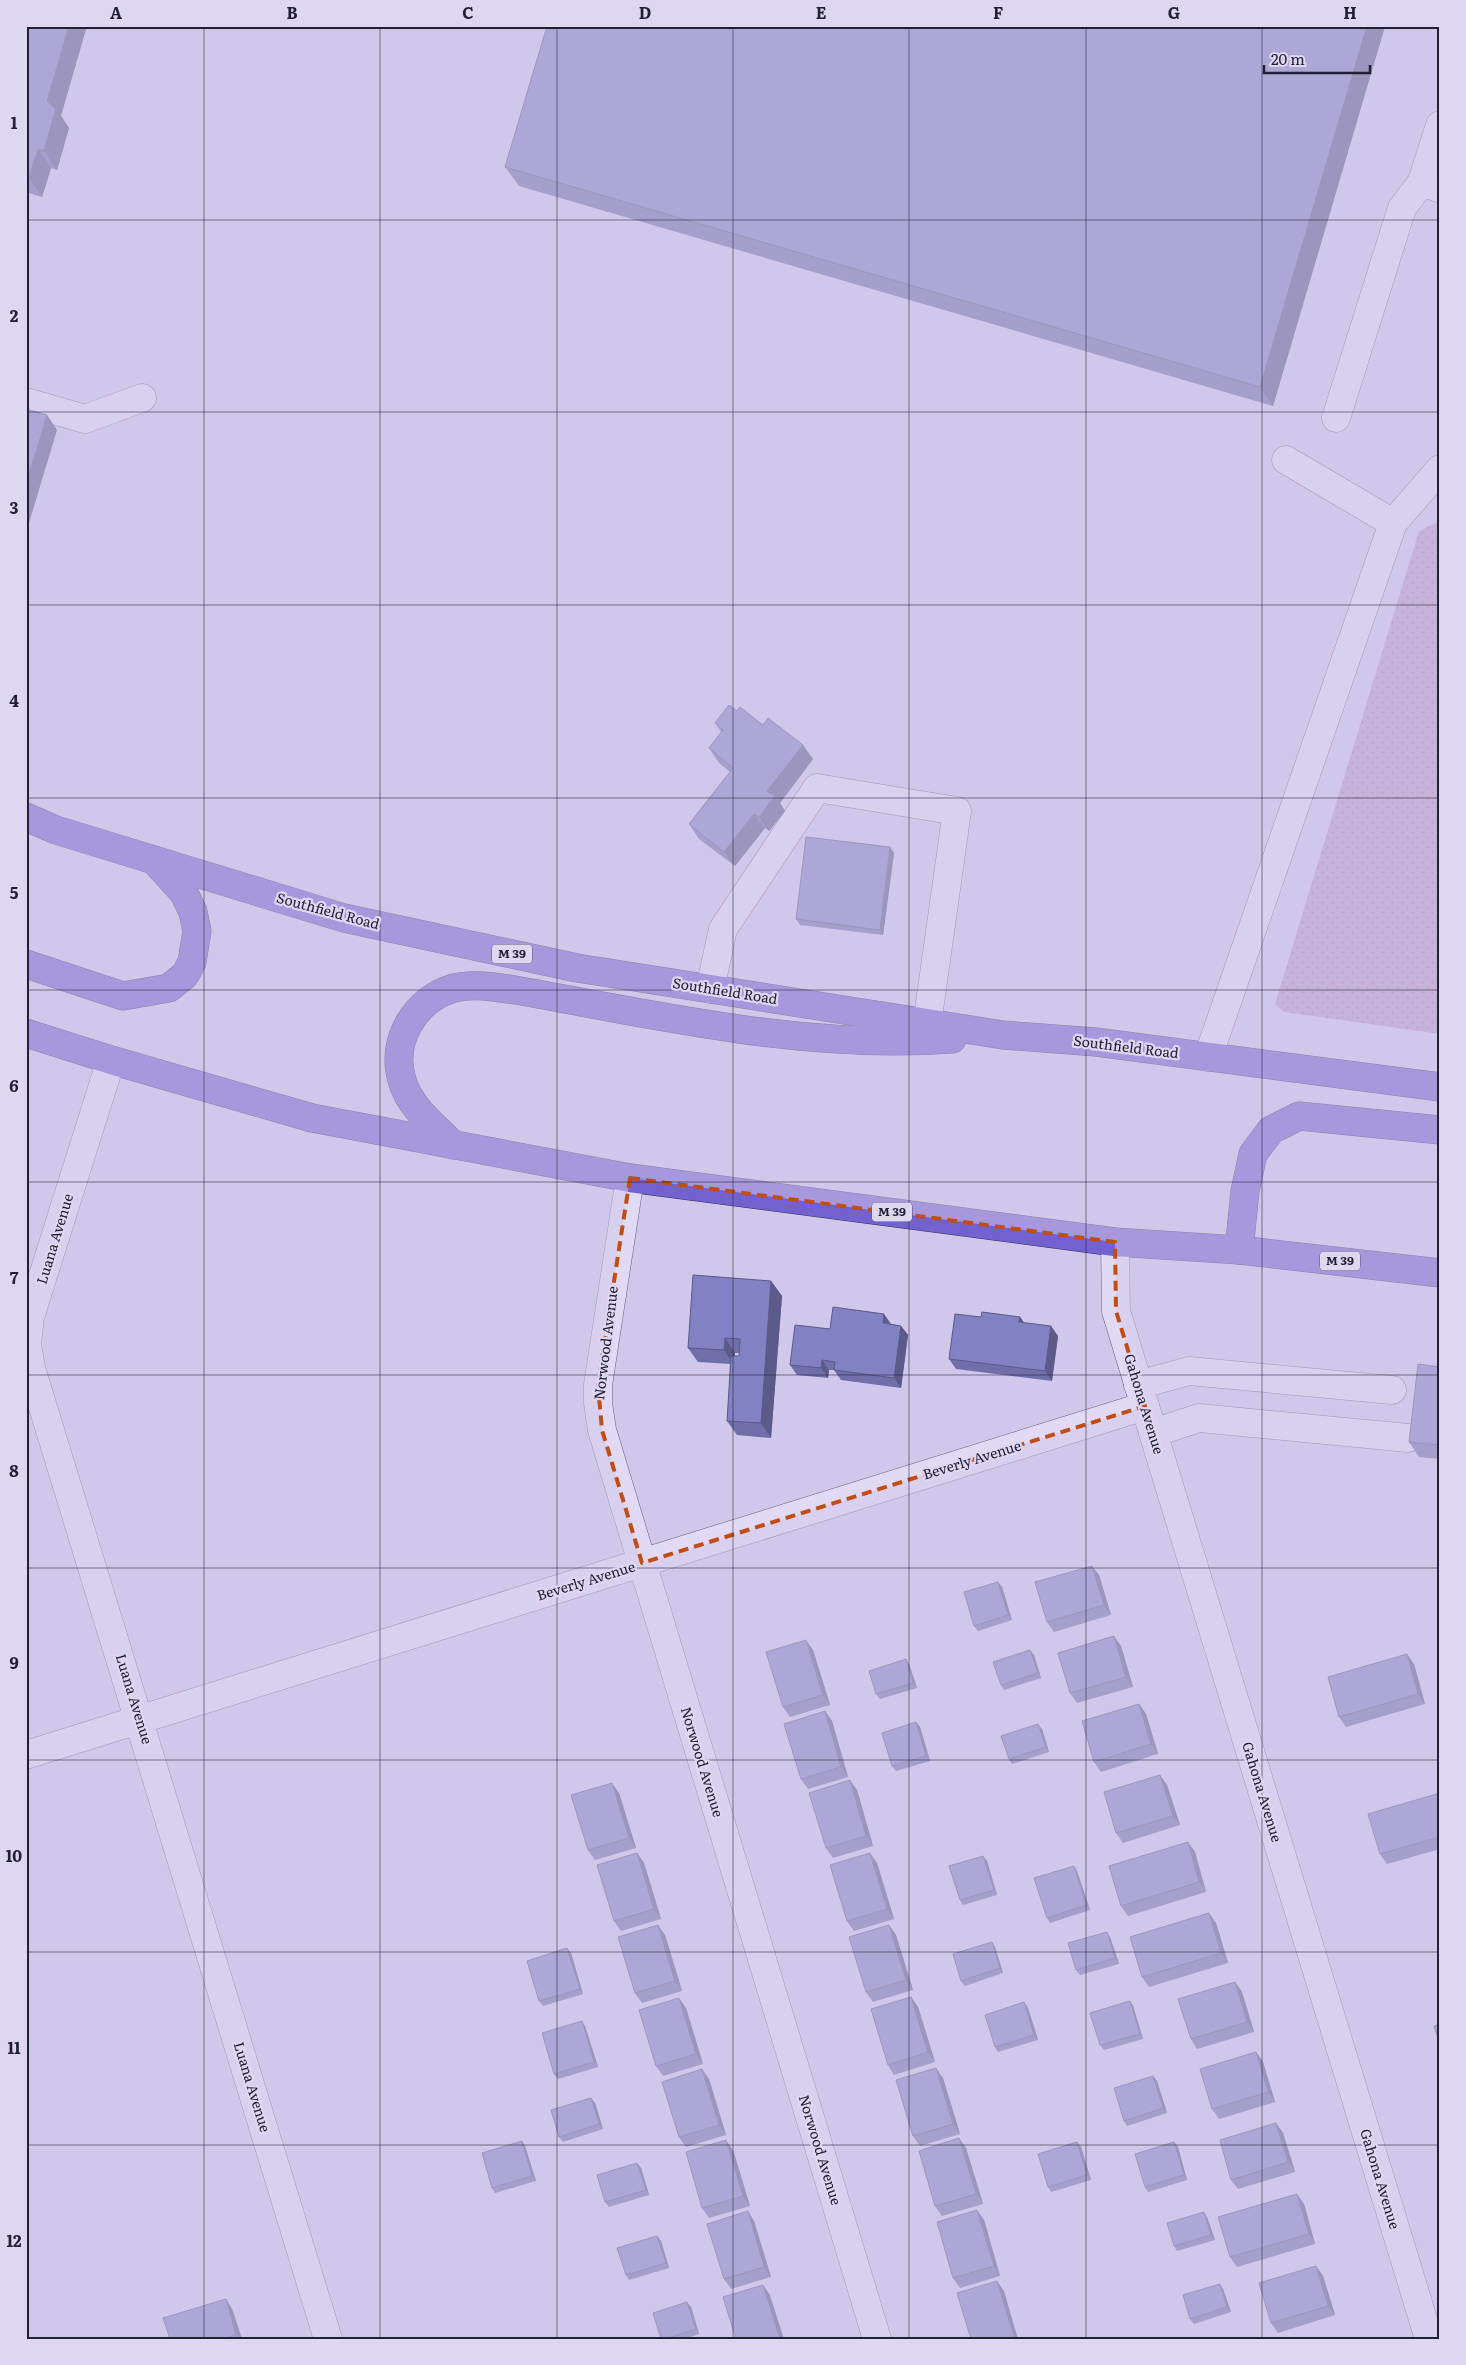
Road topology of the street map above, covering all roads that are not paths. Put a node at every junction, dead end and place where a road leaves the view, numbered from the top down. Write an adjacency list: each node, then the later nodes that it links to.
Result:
1 (1440, 125): 2 (street)
2 (1431, 185): 5 (street)
3 (142, 398): 4 (street)
4 (26, 402)
5 (1336, 418)
6 (1286, 460): 8 (street)
7 (1440, 469): 8 (street)
8 (1393, 524): 16 (street)
9 (26, 818): 10 (highway, Southfield Road / M 39)
10 (154, 860): 11 (highway); 12 (highway, Southfield Road / M 39)
11 (26, 964)
12 (710, 989): 13 (highway, Southfield Road / M 39); 13 (street)
13 (927, 1024): 15 (highway, Southfield Road / M 39)
14 (26, 1032): 17 (highway, M 39)
15 (1003, 1035): 16 (highway, Southfield Road / M 39); 20 (highway)
16 (1208, 1057): 18 (highway, Southfield Road / M 39)
17 (111, 1060): 20 (highway, M 39); 30 (street, Luana Avenue)
18 (1440, 1087)
19 (1440, 1130): 23 (highway)
20 (453, 1145): 21 (highway, M 39)
21 (630, 1178): 22 (highway, M 39); 29 (street, Norwood Avenue)
22 (1116, 1242): 23 (highway, M 39); 26 (street, Gahona Avenue)
23 (1240, 1250): 24 (highway, M 39)
24 (1440, 1273)
25 (1392, 1390): 26 (street, Beverly Avenue)
26 (1142, 1396): 27 (street, Gahona Avenue); 29 (street, Beverly Avenue)
27 (1153, 1433): 28 (street); 34 (street, Gahona Avenue)
28 (1408, 1438)
29 (642, 1564): 30 (street, Beverly Avenue); 33 (street, Norwood Avenue)
30 (140, 1720): 31 (street, Beverly Avenue); 32 (street, Luana Avenue)
31 (26, 1755)
32 (328, 2339)
33 (877, 2339)
34 (1429, 2339)

